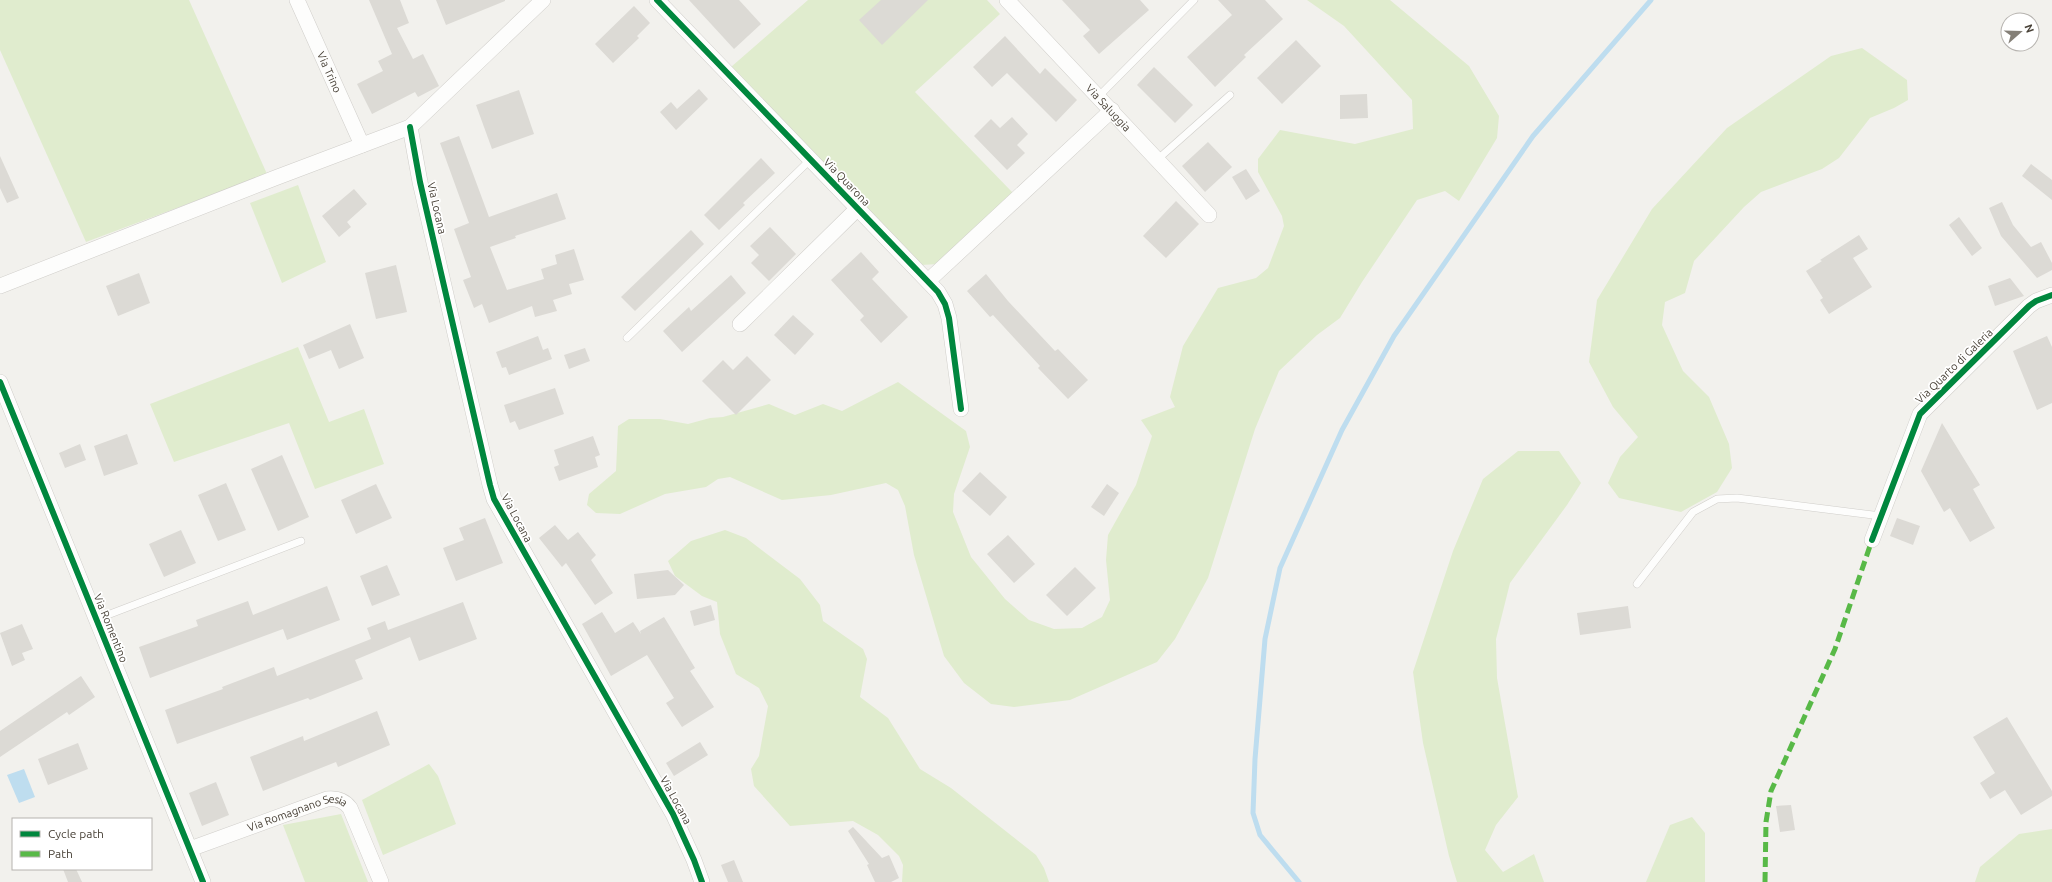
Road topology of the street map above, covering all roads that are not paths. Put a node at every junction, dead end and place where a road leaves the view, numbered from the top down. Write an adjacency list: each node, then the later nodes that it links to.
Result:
1 (297, 0): 10 (street, Via Trino)
2 (543, 0): 9 (street)
3 (657, 0): 11 (street, Via Quarona)
4 (1007, 0): 7 (street, Via Saluggia)
5 (1194, 0): 7 (lane)
6 (1230, 95): 12 (lane)
7 (1099, 96): 8 (street, Via Saluggia)
8 (1112, 110): 12 (street, Via Saluggia); 15 (street)
9 (410, 127): 10 (street); 30 (street, Via Locana)
10 (362, 144): 16 (street)
11 (811, 159): 13 (street, Via Quarona); 19 (lane)
12 (1158, 159): 14 (street, Via Saluggia)
13 (858, 208): 15 (street, Via Quarona); 18 (street)
14 (1210, 215)
15 (928, 281): 21 (street, Via Quarona)
16 (0, 286)
17 (2052, 295): 22 (street, Via Quarto di Galeria)
18 (740, 324)
19 (627, 338)
20 (0, 382): 26 (street, Via Romentino)
21 (961, 408)
22 (1881, 516): 23 (street, Via Quarto di Galeria); 25 (lane)
23 (1872, 540)
24 (301, 541): 26 (lane)
25 (1637, 584)
26 (97, 619): 27 (street, Via Romentino)
27 (190, 849): 28 (street, Via Romentino); 29 (street, Via Romagnano Sesia)
28 (203, 882)
29 (381, 882)
30 (702, 882)

